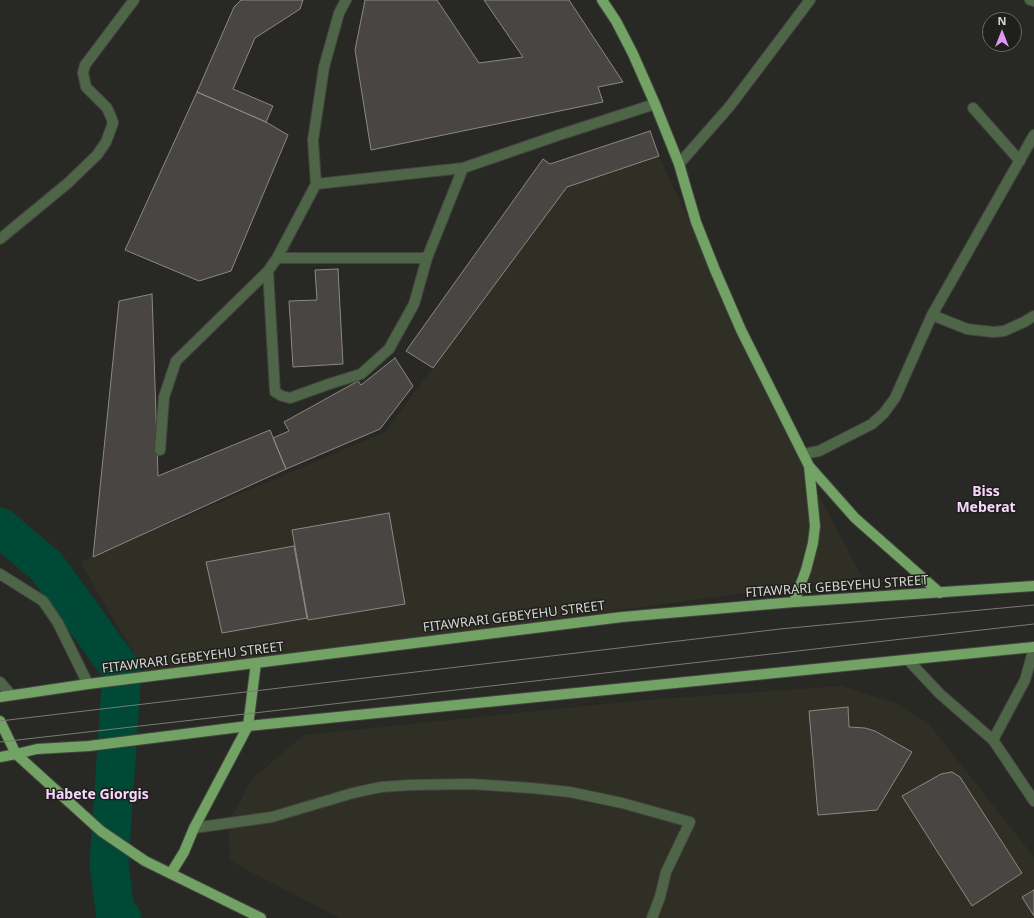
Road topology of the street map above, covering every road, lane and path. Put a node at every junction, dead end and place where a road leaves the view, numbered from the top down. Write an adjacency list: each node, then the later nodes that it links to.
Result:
1 (134, 0): 14 (street)
2 (346, 0): 13 (street)
3 (602, 0): 7 (main road)
4 (810, 0): 11 (street)
5 (1030, 0): 6 (street)
6 (1034, 1)
7 (655, 104): 11 (main road); 12 (street)
8 (973, 108): 10 (street)
9 (1034, 135): 10 (street)
10 (1020, 161): 18 (street)
11 (679, 164): 21 (main road)
12 (464, 168): 13 (street); 16 (street)
13 (316, 184): 15 (street)
14 (0, 239)
15 (277, 258): 16 (street); 17 (street)
16 (427, 258): 17 (street)
17 (268, 271): 20 (street)
18 (932, 314): 19 (street); 21 (street)
19 (1034, 316)
20 (160, 450)
21 (804, 454): 22 (main road)
22 (809, 466): 25 (main road); 26 (main road)
23 (0, 574): 31 (street)
24 (1034, 586): 25 (main road, FITAWRARI GEBEYEHU STREET)
25 (940, 593): 26 (main road, FITAWRARI GEBEYEHU STREET)
26 (794, 602): 29 (main road, FITAWRARI GEBEYEHU STREET)
27 (1034, 648): 28 (main road); 36 (street)
28 (908, 660): 35 (main road); 36 (street)
29 (256, 663): 31 (main road, FITAWRARI GEBEYEHU STREET); 35 (main road)
30 (0, 682): 32 (street)
31 (88, 684): 32 (main road, FITAWRARI GEBEYEHU STREET)
32 (11, 695): 33 (main road, FITAWRARI GEBEYEHU STREET)
33 (0, 697)
34 (0, 721): 37 (main road)
35 (248, 726): 37 (main road); 40 (main road)
36 (993, 740): 39 (street)
37 (16, 754): 38 (main road); 41 (main road)
38 (0, 757)
39 (1034, 801)
40 (194, 828): 41 (main road); 43 (street)
41 (171, 873): 42 (main road)
42 (262, 918)
43 (652, 918)

